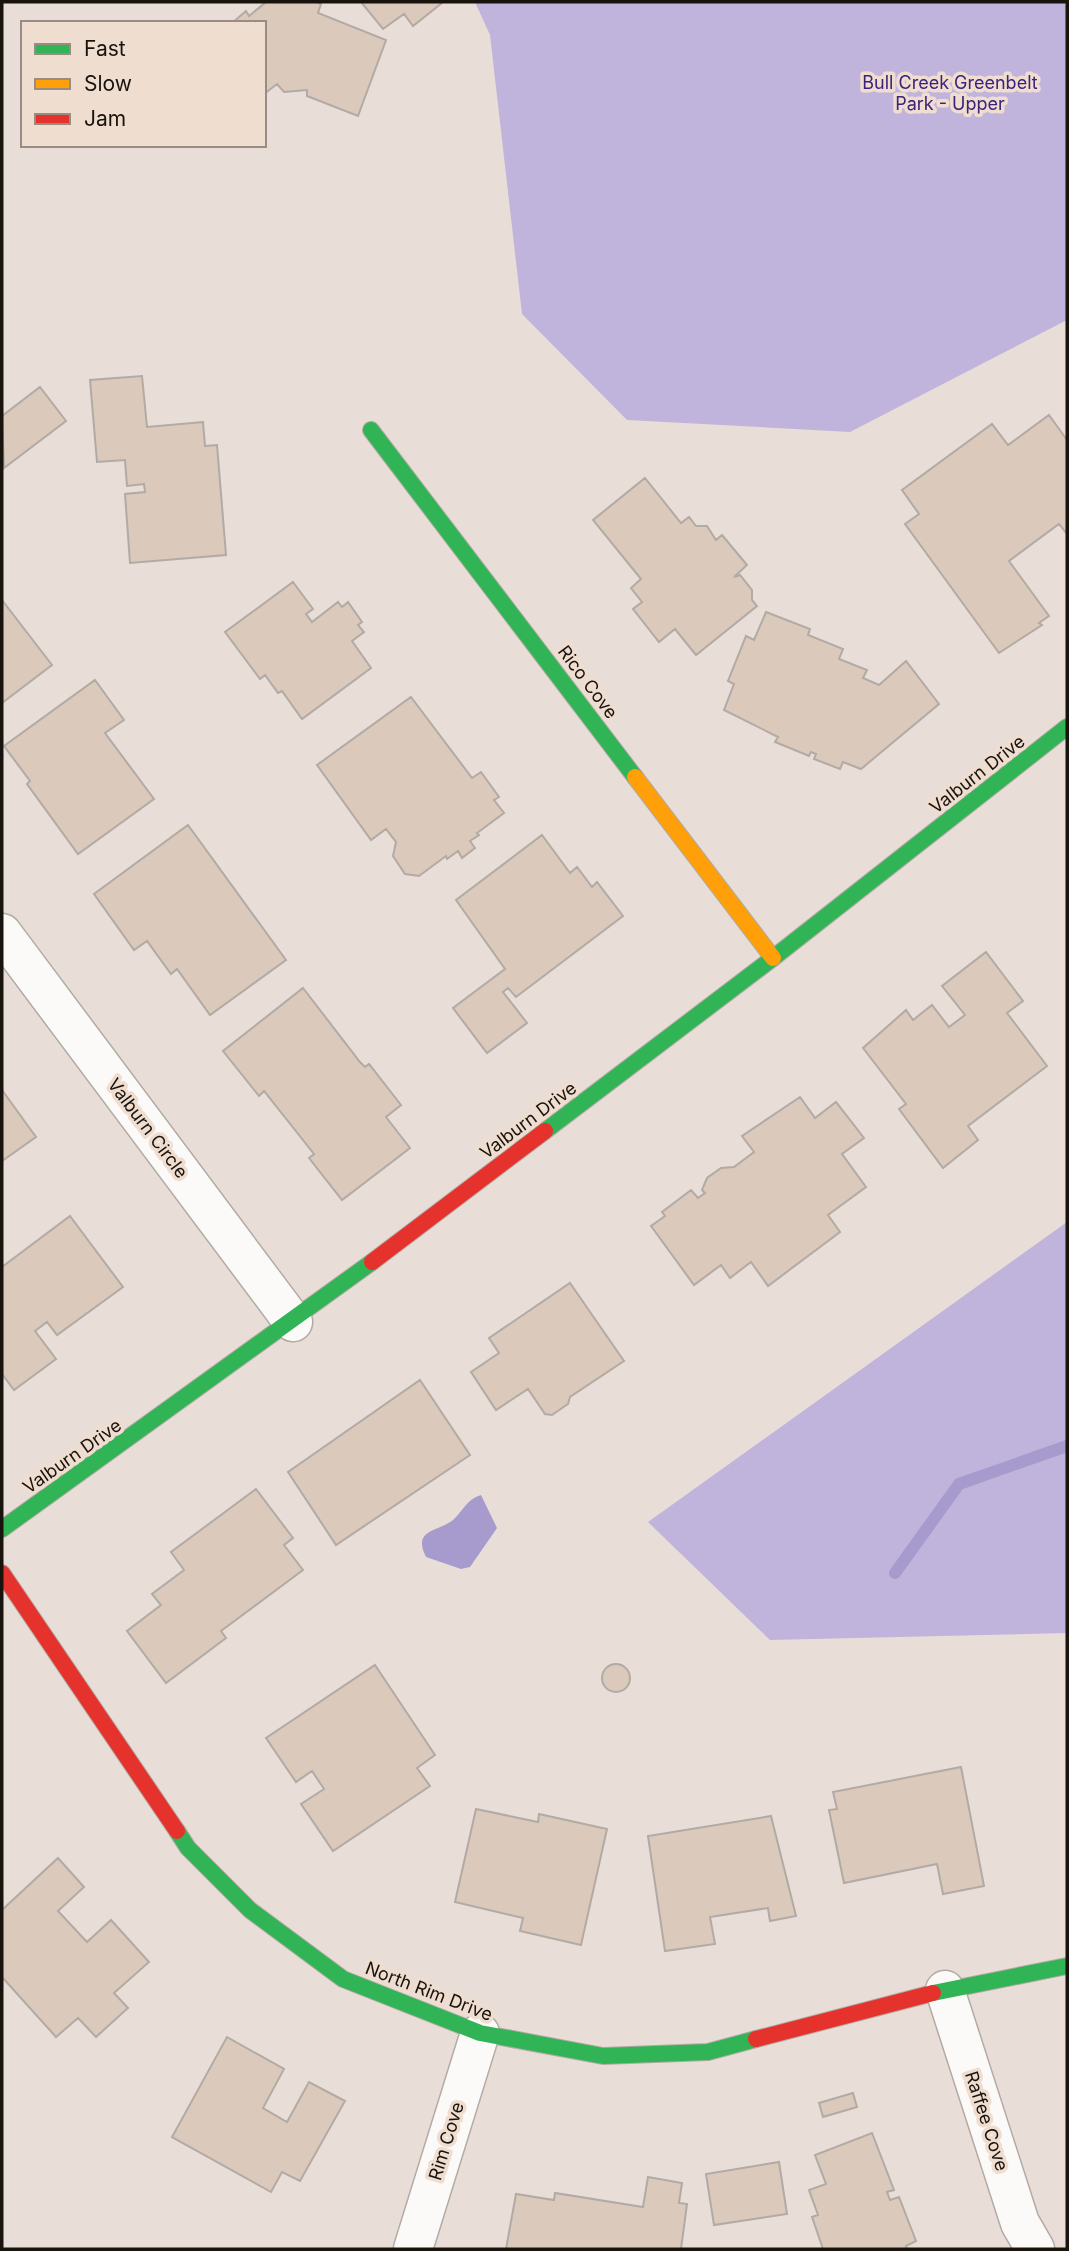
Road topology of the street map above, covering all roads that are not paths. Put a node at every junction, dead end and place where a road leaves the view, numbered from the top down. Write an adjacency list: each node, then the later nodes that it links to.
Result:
1 (371, 430): 4 (street, Rico Cove)
2 (1067, 727): 4 (street, Valburn Drive)
3 (2, 933): 5 (street, Valburn Circle)
4 (773, 958): 5 (street, Valburn Drive)
5 (293, 1322): 6 (street, Valburn Drive)
6 (2, 1529)
7 (2, 1573): 10 (street, North Rim Drive)
8 (1067, 1966): 9 (street, North Rim Drive)
9 (945, 1990): 10 (street, North Rim Drive); 12 (street, Raffee Cove)
10 (480, 2033): 11 (street, Rim Cove)
11 (413, 2249)
12 (1035, 2249)

